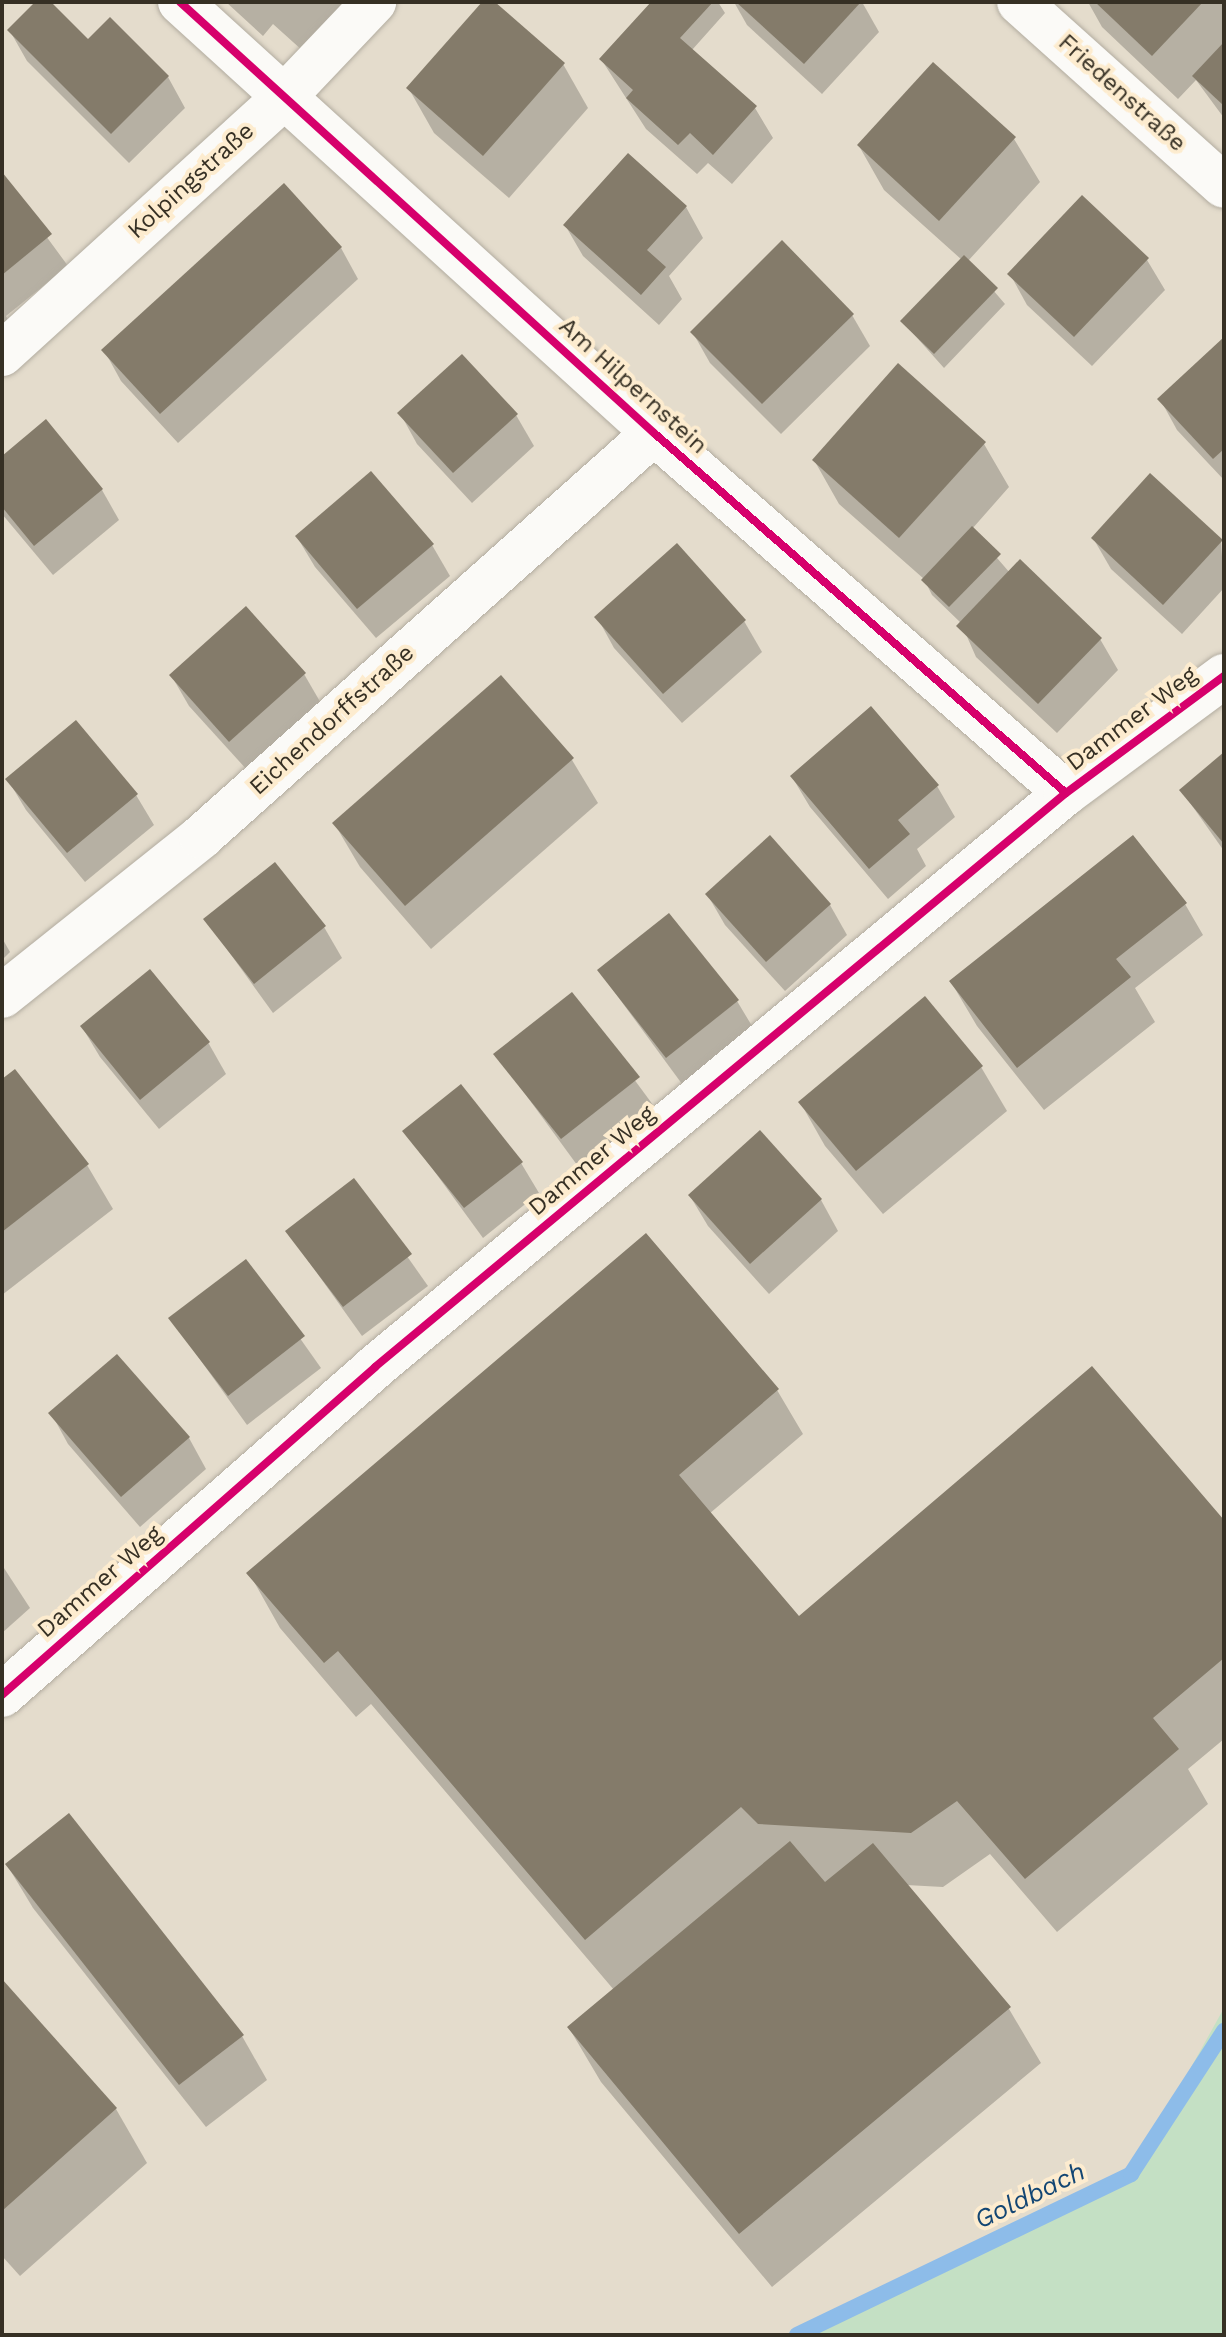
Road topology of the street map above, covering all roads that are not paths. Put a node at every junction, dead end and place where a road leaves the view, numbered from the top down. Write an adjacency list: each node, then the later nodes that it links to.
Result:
1 (180, 2): 4 (street, Am Hilpernstein)
2 (374, 2): 4 (street, Kolpingstraße)
3 (1019, 2): 5 (street, Friedenstraße)
4 (282, 99): 6 (street, Kolpingstraße); 7 (street, Am Hilpernstein)
5 (1224, 186)
6 (2, 354)
7 (654, 433): 9 (street, Am Hilpernstein); 10 (street, Eichendorffstraße)
8 (1224, 676): 9 (street, Dammer Weg)
9 (1066, 793): 11 (street, Dammer Weg)
10 (2, 996)
11 (2, 1695)

